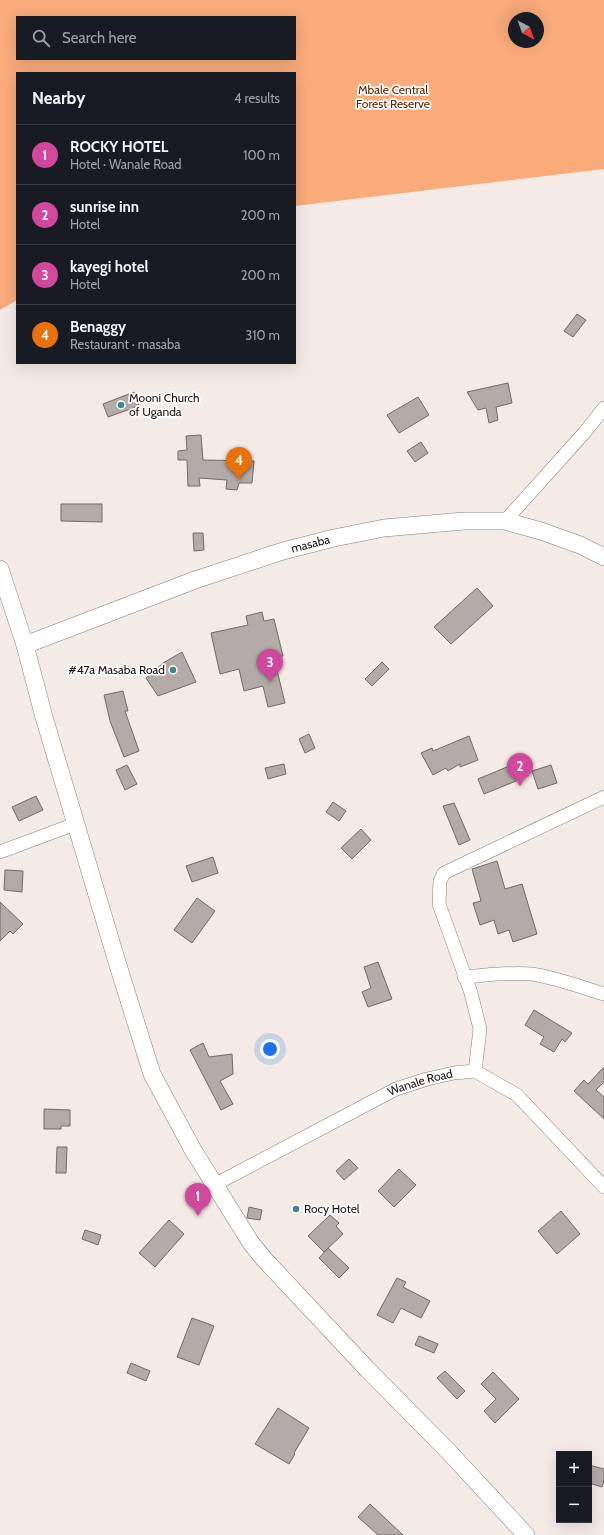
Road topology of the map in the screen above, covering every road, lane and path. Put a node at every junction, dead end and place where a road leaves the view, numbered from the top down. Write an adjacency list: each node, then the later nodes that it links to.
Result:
1 (604, 408): 2 (street)
2 (506, 521): 3 (street, masaba); 5 (street, masaba)
3 (604, 557)
4 (0, 569): 5 (street)
5 (25, 645): 7 (street)
6 (604, 797): 9 (street)
7 (76, 824): 8 (street); 12 (street)
8 (0, 852)
9 (464, 977): 10 (street); 11 (street)
10 (604, 994)
11 (475, 1071): 12 (street, Wanale Road); 13 (street)
12 (214, 1184): 14 (street)
13 (604, 1187)
14 (523, 1534)

